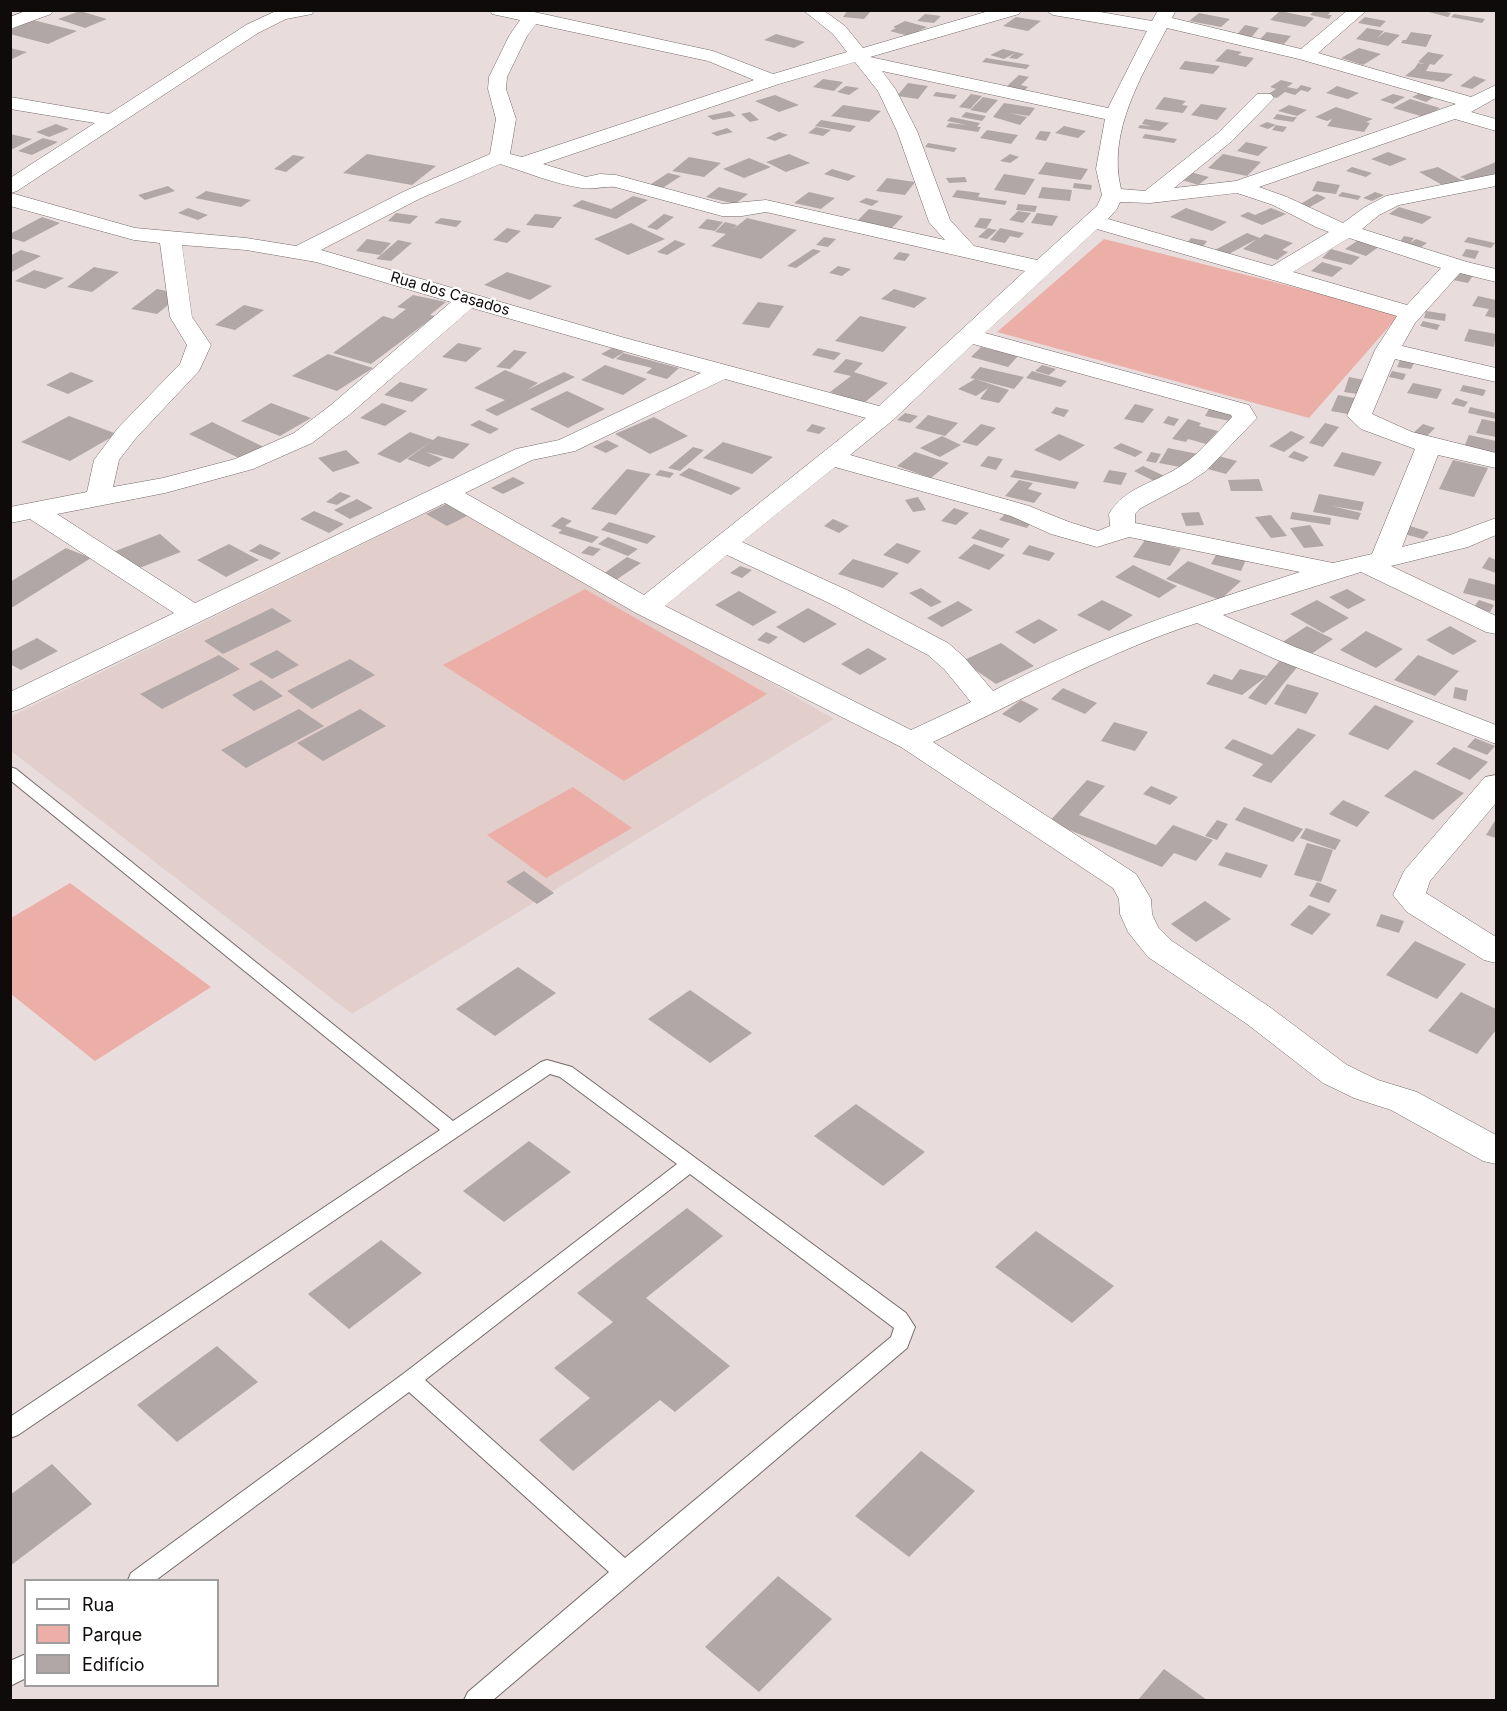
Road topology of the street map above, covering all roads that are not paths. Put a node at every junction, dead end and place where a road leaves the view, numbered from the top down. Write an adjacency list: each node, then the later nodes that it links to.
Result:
1 (45, 10): 11 (street)
2 (306, 10): 8 (street)
3 (498, 10): 9 (street)
4 (811, 10): 13 (street)
5 (1013, 10): 13 (street)
6 (1053, 10): 10 (street)
7 (1359, 10): 12 (street)
8 (277, 13): 21 (street)
9 (531, 18): 14 (street); 23 (street)
10 (1162, 19): 12 (street); 20 (street)
11 (10, 24)
12 (1304, 55): 18 (street)
13 (862, 59): 14 (street); 20 (street); 34 (street)
14 (772, 80): 24 (street)
15 (1497, 91): 18 (street)
16 (1264, 98): 29 (street)
17 (10, 103): 21 (street)
18 (1472, 104): 19 (street)
19 (1454, 113): 22 (street); 27 (street)
20 (1115, 115): 28 (street)
21 (112, 120): 26 (street)
22 (1497, 125)
23 (499, 158): 24 (street); 35 (street)
24 (519, 165): 34 (street)
25 (1497, 180): 32 (street)
26 (10, 187)
27 (1239, 187): 29 (street); 32 (street)
28 (1112, 195): 29 (street); 31 (street)
29 (1150, 197)
30 (10, 199): 33 (street, Rua dos Casados)
31 (1095, 222): 37 (street); 38 (street)
32 (1347, 230): 36 (street); 38 (street)
33 (170, 238): 35 (street, Rua dos Casados); 51 (street)
34 (965, 249): 37 (street)
35 (300, 252): 40 (street, Rua dos Casados)
36 (1455, 265): 39 (street); 41 (street)
37 (1041, 268): 42 (street)
38 (1276, 273): 41 (street)
39 (1497, 275)
40 (468, 299): 44 (street, Rua dos Casados); 51 (street)
41 (1412, 313): 43 (street)
42 (969, 336): 46 (street); 54 (street)
43 (1387, 351): 45 (street); 47 (street)
44 (722, 372): 46 (street, Rua dos Casados); 50 (street)
45 (1497, 375)
46 (884, 415): 48 (street)
47 (1430, 445): 49 (street); 58 (street)
48 (832, 458): 54 (street); 56 (street)
49 (1497, 460)
50 (445, 492): 60 (street); 61 (street)
51 (98, 499): 52 (street)
52 (23, 513): 61 (street)
53 (1497, 526): 55 (street)
54 (1126, 529): 59 (street)
55 (1459, 541): 57 (street); 58 (street)
56 (724, 544): 60 (street); 65 (street)
57 (1497, 544)
58 (1374, 562): 59 (street); 63 (street)
59 (1334, 572): 62 (street)
60 (646, 607): 67 (street)
61 (192, 613): 64 (street)
62 (1197, 613): 65 (street); 66 (street)
63 (1497, 626)
64 (10, 703)
65 (989, 705): 67 (street)
66 (1497, 735)
67 (911, 741): 72 (street)
68 (10, 772): 71 (lane)
69 (1497, 784): 70 (street)
70 (1497, 952)
71 (451, 1129): 73 (lane); 75 (lane)
72 (1497, 1150)
73 (690, 1164): 74 (lane); 76 (lane)
74 (410, 1380): 76 (lane); 77 (lane)
75 (10, 1429)
76 (625, 1572): 80 (lane)
77 (141, 1579)
78 (24, 1665): 79 (lane)
79 (10, 1675)
80 (476, 1701)

